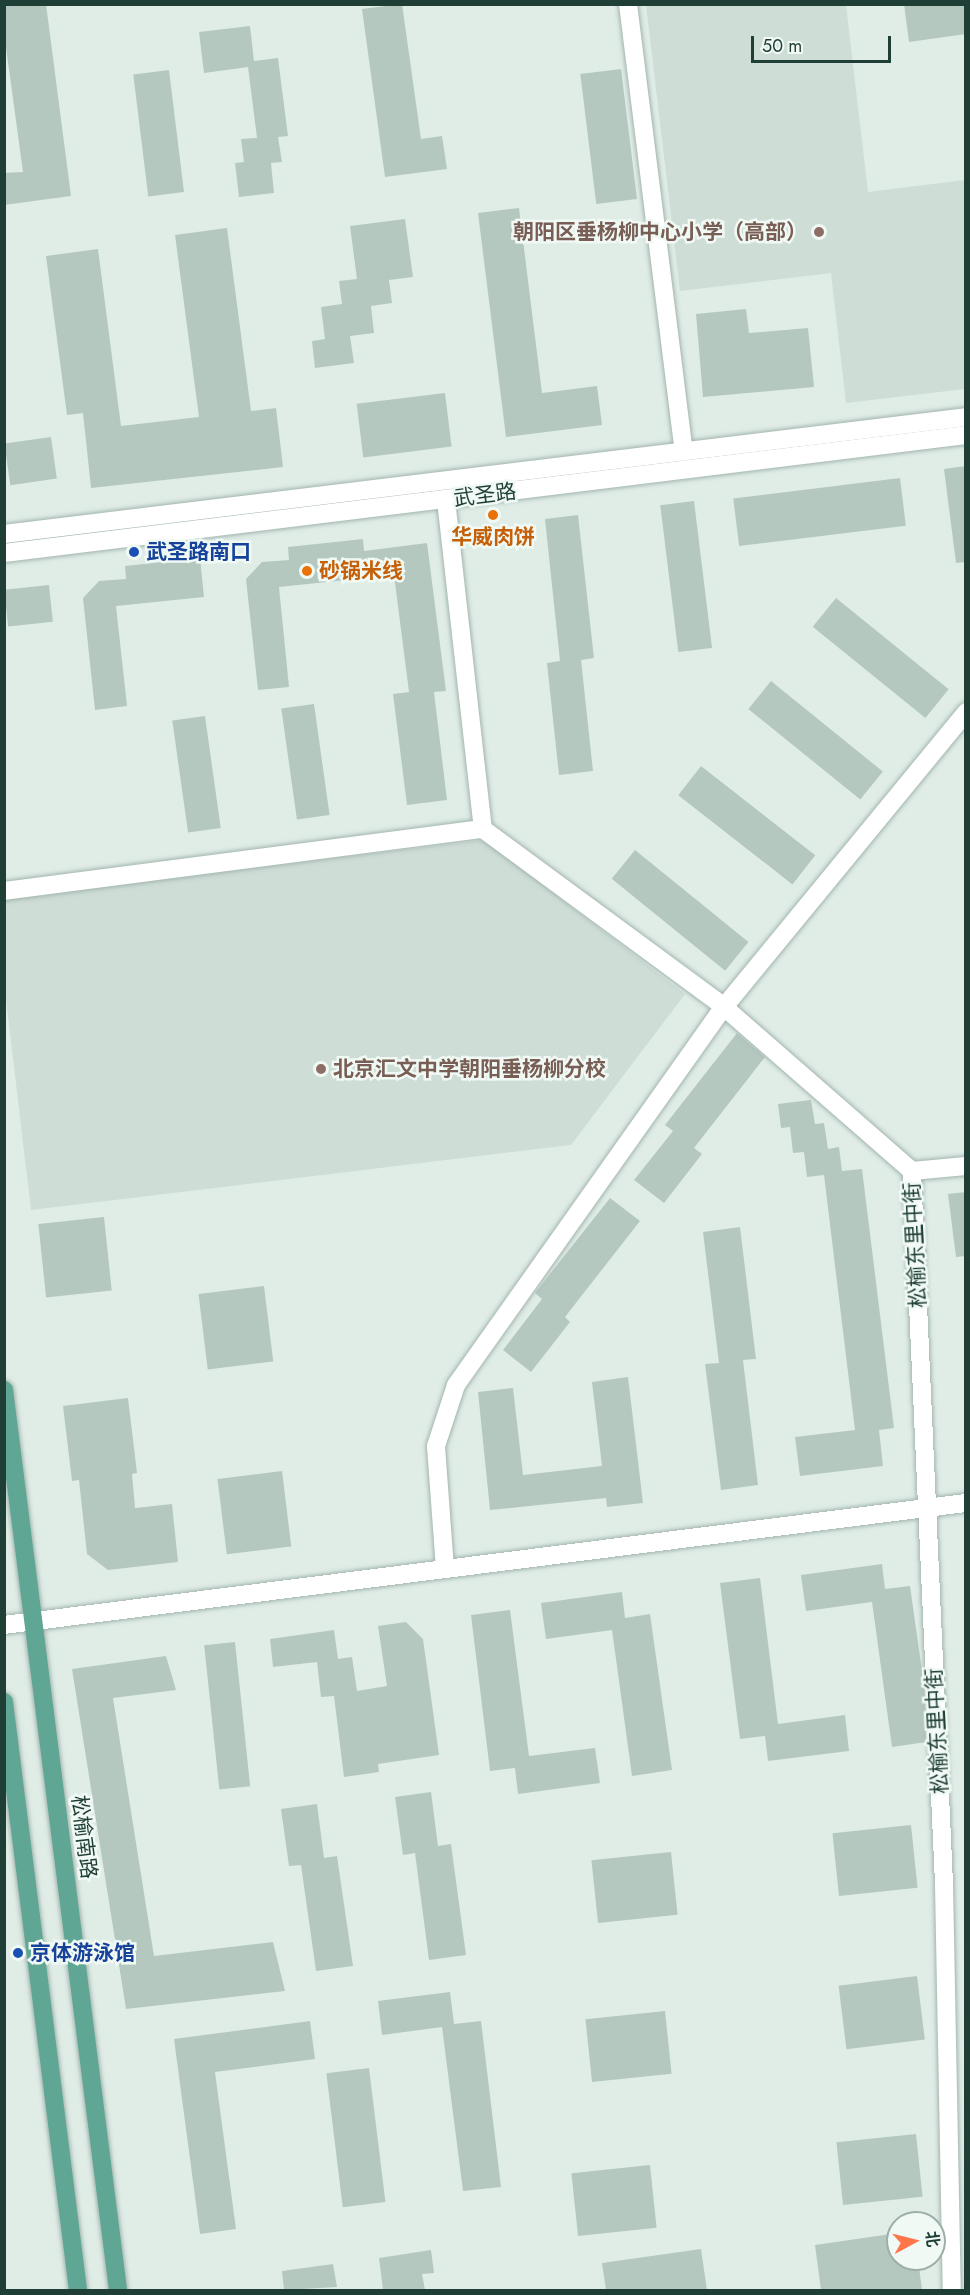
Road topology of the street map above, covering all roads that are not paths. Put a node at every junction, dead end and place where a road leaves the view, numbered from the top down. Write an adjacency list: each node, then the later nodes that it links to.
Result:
1 (628, 4): 4 (street)
2 (966, 417): 4 (street, 武圣路)
3 (966, 435): 5 (street, 武圣路)
4 (684, 452): 6 (street, 武圣路)
5 (446, 500): 7 (street, 武圣路); 9 (street)
6 (4, 534)
7 (4, 554)
8 (966, 712): 11 (street)
9 (483, 829): 10 (street); 11 (street)
10 (4, 891)
11 (724, 1007): 13 (street); 17 (street)
12 (966, 1166): 13 (street)
13 (912, 1171): 16 (street, 松榆东里中街)
14 (4, 1389): 18 (main road, 松榆南路)
15 (966, 1503): 16 (street)
16 (927, 1508): 17 (street); 23 (street, 松榆东里中街)
17 (445, 1569): 18 (street)
18 (34, 1624): 19 (street); 22 (main road, 松榆南路)
19 (4, 1625)
20 (4, 1702): 21 (main road)
21 (78, 2290)
22 (118, 2290)
23 (952, 2290)

